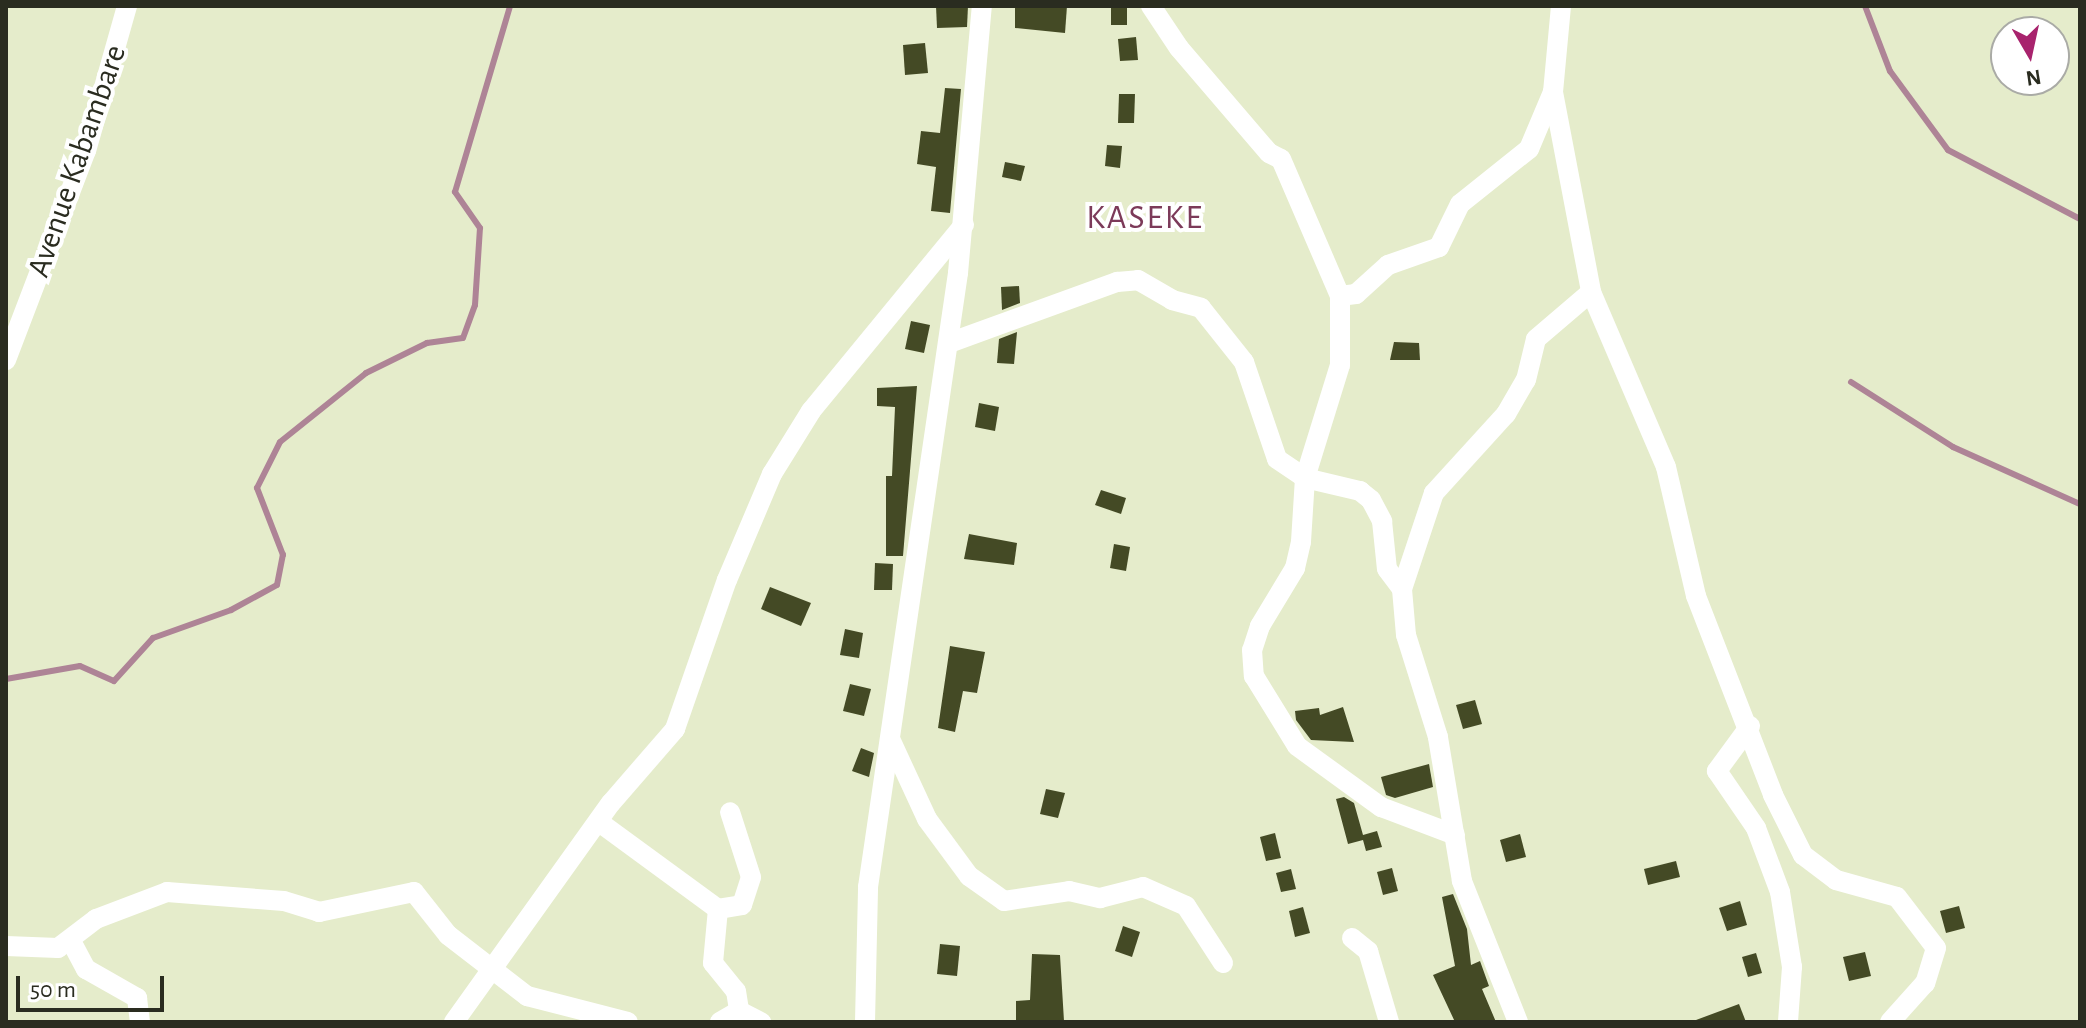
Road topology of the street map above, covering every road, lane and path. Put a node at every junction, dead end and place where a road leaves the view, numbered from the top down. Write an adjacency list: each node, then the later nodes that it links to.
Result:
1 (127, 6): 10 (street, Avenue Kabambare)
2 (982, 6): 6 (street)
3 (1151, 6): 8 (street)
4 (1561, 6): 5 (street)
5 (1553, 92): 7 (street); 8 (street)
6 (964, 225): 9 (street); 16 (street)
7 (1591, 292): 12 (street); 13 (street)
8 (1340, 296): 11 (street)
9 (949, 343): 11 (street); 14 (street)
10 (6, 360)
11 (1305, 478): 12 (street); 17 (street)
12 (1402, 589): 17 (street)
13 (1750, 726): 25 (street); 34 (street)
14 (891, 741): 22 (street); 31 (street)
15 (730, 812): 18 (street)
16 (599, 822): 18 (street); 23 (street)
17 (1455, 835): 33 (street)
18 (718, 909): 24 (street)
19 (1352, 938): 32 (street)
20 (71, 941): 21 (street); 23 (street); 26 (street)
21 (6, 946)
22 (1223, 963)
23 (491, 973): 27 (street); 28 (street)
24 (739, 1011): 29 (street); 30 (street)
25 (1899, 1020)
26 (140, 1022)
27 (454, 1022)
28 (628, 1022)
29 (720, 1022)
30 (761, 1022)
31 (865, 1022)
32 (1389, 1022)
33 (1518, 1022)
34 (1788, 1022)

